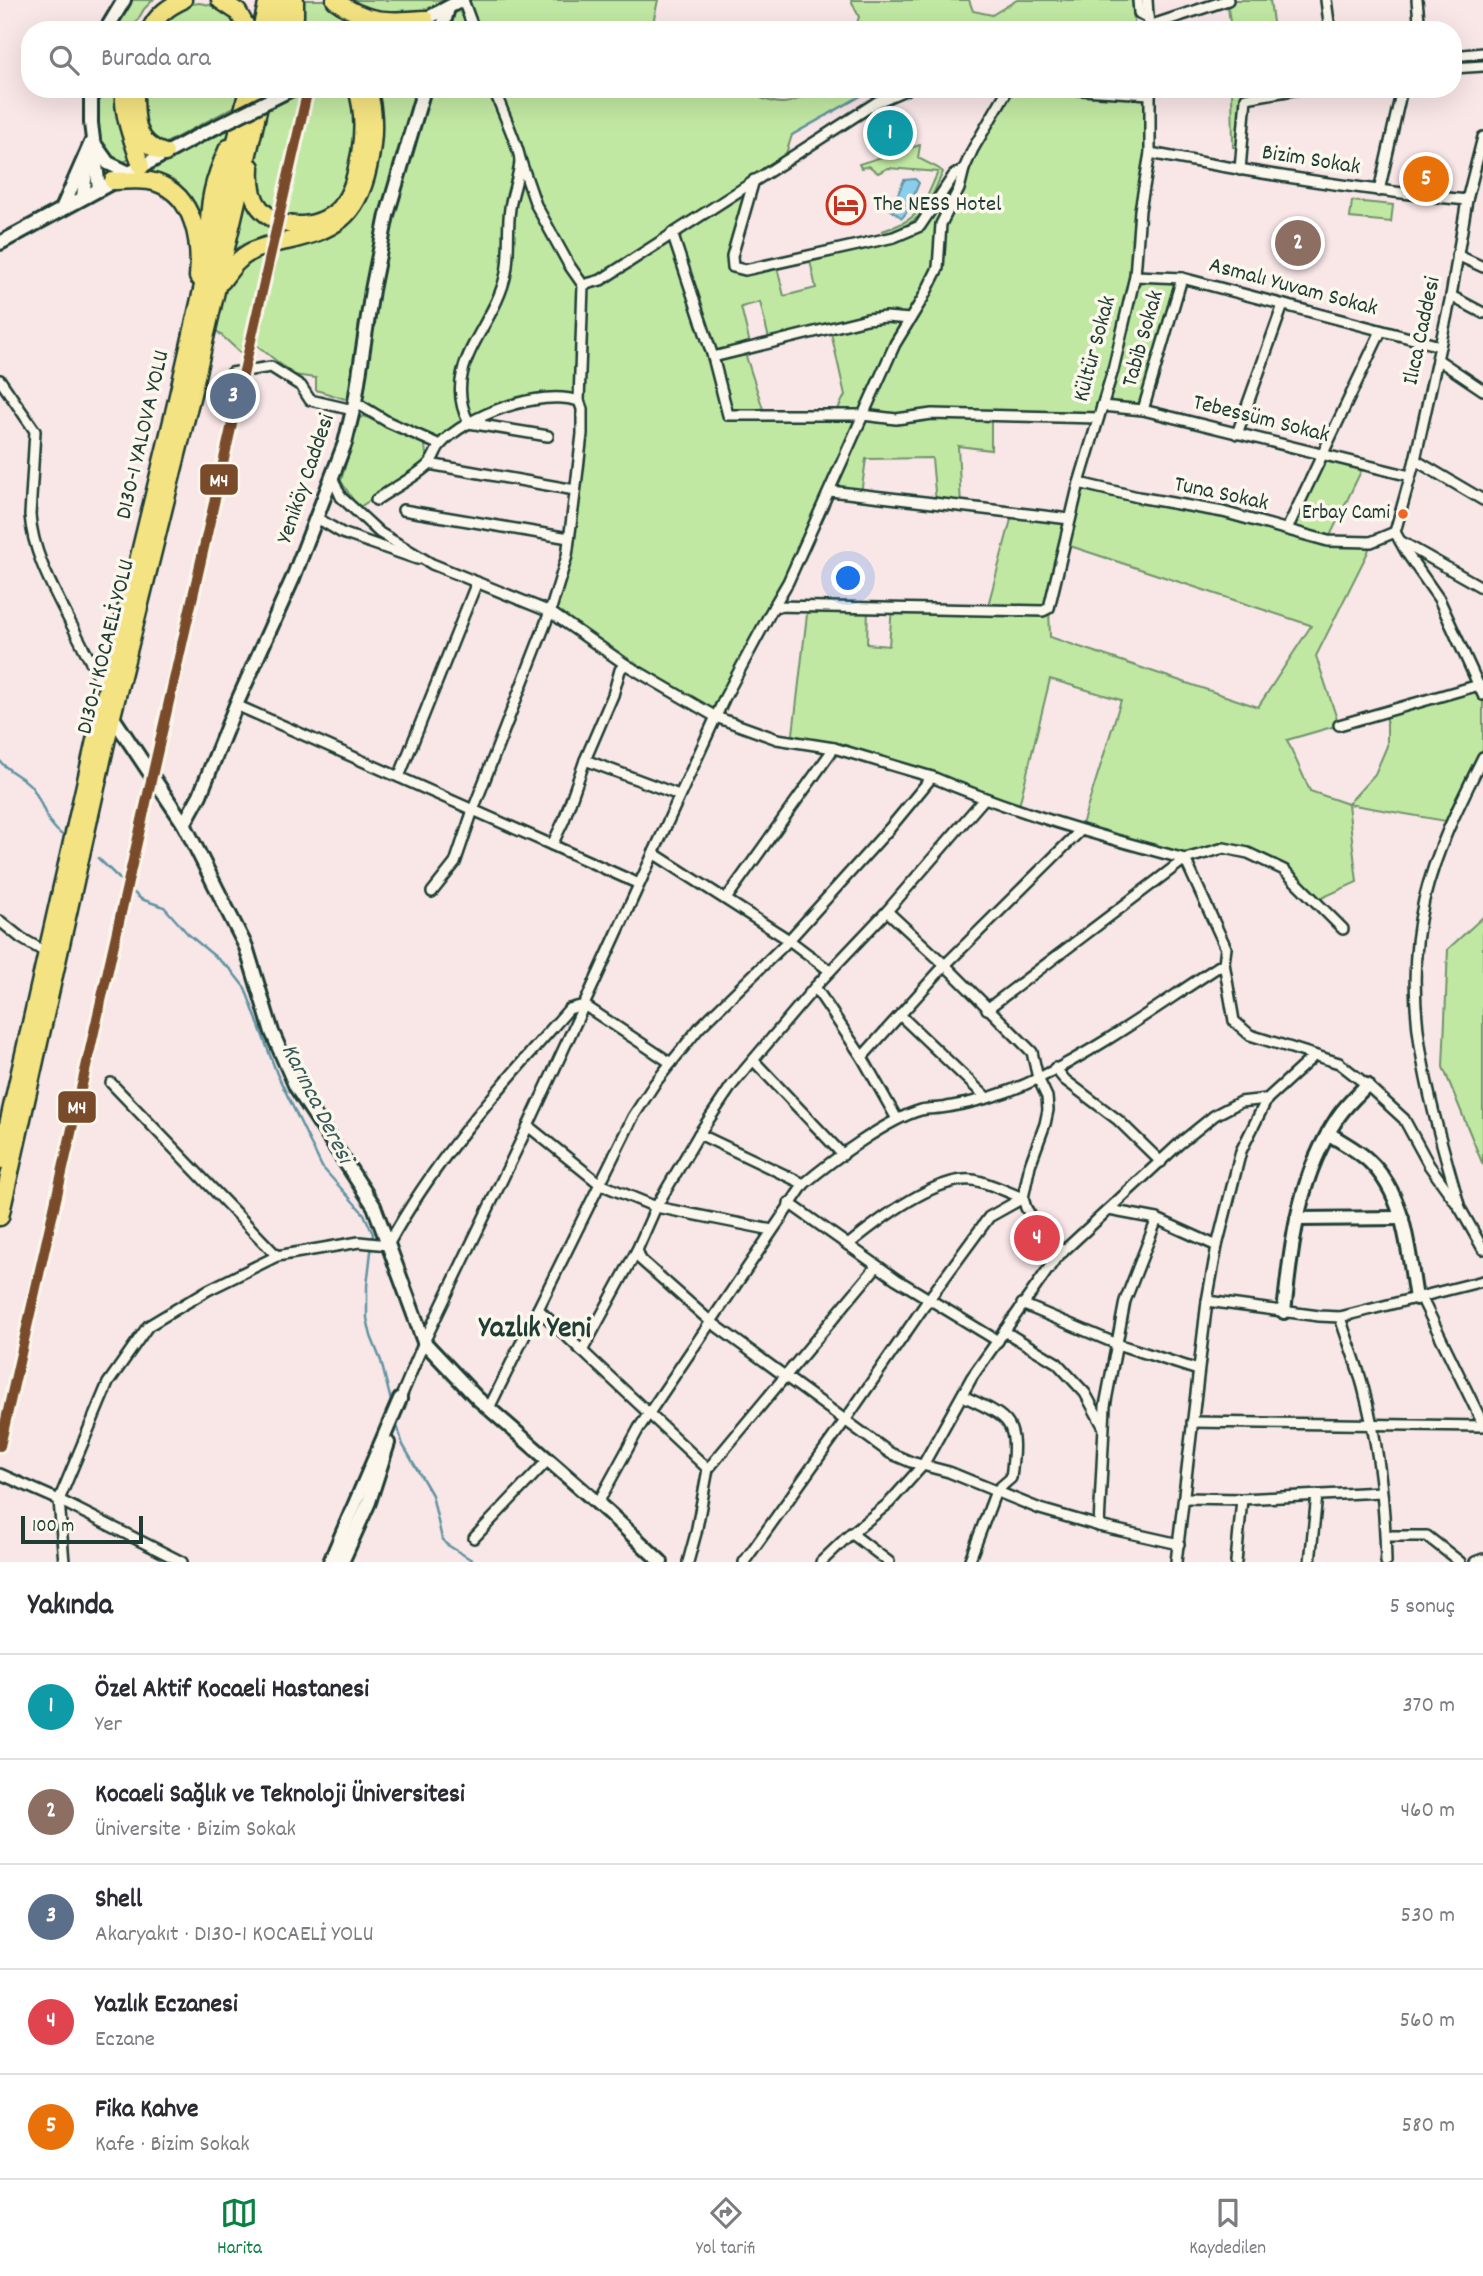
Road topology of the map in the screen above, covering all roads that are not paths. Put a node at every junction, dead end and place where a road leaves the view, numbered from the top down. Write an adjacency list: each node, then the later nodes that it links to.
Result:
1 (124, 0): 17 (street)
2 (162, 0): 18 (highway)
3 (183, 0): 19 (highway)
4 (220, 0): 20 (highway)
5 (268, 0): 21 (highway)
6 (283, 0): 22 (highway)
7 (295, 0): 23 (highway)
8 (335, 0): 16 (highway)
9 (462, 0): 15 (street); 26 (street)
10 (1138, 0): 27 (street)
11 (1147, 0): 28 (street)
12 (1228, 0): 29 (street)
13 (1326, 0): 30 (street)
14 (1417, 0): 31 (street)
15 (448, 8): 16 (street); 25 (street)
16 (425, 19): 24 (street)
17 (111, 21)
18 (144, 21)
19 (154, 21)
20 (243, 21)
21 (263, 21)
22 (278, 21)
23 (293, 21)
24 (421, 21)
25 (444, 21)
26 (470, 21)
27 (1146, 21)
28 (1149, 21)
29 (1162, 21)
30 (1329, 21)
31 (1419, 21)
32 (1483, 53): 33 (street)
33 (1462, 55)
34 (1483, 66): 35 (street)
35 (1462, 67)
36 (91, 98): 51 (street)
37 (123, 98): 56 (highway)
38 (136, 98): 53 (highway)
39 (250, 98): 50 (highway, D130-1 KOCAELİ YOLU)
40 (274, 98): 53 (street, bridge)
41 (360, 98): 50 (highway)
42 (370, 98): 72 (highway)
43 (421, 98): 86 (street, Yeniköy Caddesi)
44 (497, 98): 55 (street)
45 (887, 98): 59 (street)
46 (1003, 98): 57 (street)
47 (1150, 98): 54 (street, Kültür Sokak)
48 (1246, 98): 58 (street)
49 (1400, 98): 61 (street)
50 (246, 131): 72 (highway, D130-1 KOCAELİ YOLU); 80 (highway, D130-1 YALOVA YOLU)
51 (93, 139): 56 (street); 60 (street); 62 (street); 64 (street)
52 (1482, 141): 63 (street, Ilıca Caddesi)
53 (165, 153): 56 (street)
54 (1150, 153): 58 (street, Bizim Sokak); 69 (street, Kültür Sokak)
55 (520, 159): 71 (street); 91 (street)
56 (135, 169): 60 (street)
57 (964, 169): 59 (street); 76 (street)
58 (1240, 170): 61 (street, Bizim Sokak)
59 (754, 180): 65 (street)
60 (106, 185): 62 (street); 80 (highway)
61 (1379, 191): 63 (street, Bizim Sokak)
62 (83, 197): 64 (street)
63 (1467, 200): 67 (street, Ilıca Caddesi)
64 (61, 209): 66 (street)
65 (672, 233): 71 (street); 79 (street)
66 (0, 243)
67 (1457, 255): 68 (street); 73 (street, Ilıca Caddesi)
68 (1483, 267)
69 (1135, 276): 70 (street, Asmalı Yuvam Sokak); 87 (street, Kültür Sokak)
70 (1182, 278): 74 (street, Asmalı Yuvam Sokak); 88 (street, Tabib Sokak)
71 (583, 285): 85 (street)
72 (217, 289): 121 (highway, D130-1 KOCAELİ YOLU)
73 (1451, 296): 75 (street); 78 (street, Ilıca Caddesi)
74 (1283, 305): 77 (street, Asmalı Yuvam Sokak); 92 (street)
75 (1483, 313)
76 (910, 319): 79 (street); 89 (street)
77 (1381, 331): 78 (street, Asmalı Yuvam Sokak); 95 (street)
78 (1440, 346): 81 (street, Ilıca Caddesi)
79 (713, 357): 89 (street)
80 (186, 359): 118 (highway, D130-1 YALOVA YOLU)
81 (1437, 359): 84 (street); 96 (street, Ilıca Caddesi)
82 (232, 373): 86 (street)
83 (0, 380): 118 (street)
84 (1483, 390)
85 (579, 401): 91 (street); 101 (street)
86 (354, 406): 94 (street); 99 (street, Yeniköy Caddesi)
87 (1102, 406): 88 (street, Tebessüm Sokak); 90 (street, Kültür Sokak)
88 (1143, 410): 92 (street, Tebessüm Sokak)
89 (863, 415): 90 (street); 102 (street)
90 (1098, 418): 100 (street, Kültür Sokak)
91 (468, 423): 93 (street); 94 (street)
92 (1237, 434): 95 (street, Tebessüm Sokak)
93 (548, 436)
94 (440, 445): 97 (street)
95 (1324, 456): 98 (street, Tebessüm Sokak); 108 (street)
96 (1415, 460): 98 (street, Ilıca Caddesi); 104 (street)
97 (429, 464): 101 (street); 103 (street)
98 (1410, 476): 109 (street, Ilıca Caddesi)
99 (333, 479): 106 (street, Yeniköy Caddesi); 111 (street)
100 (1079, 483): 107 (street, Kültür Sokak); 108 (street, Tuna Sokak)
101 (575, 490): 110 (street)
102 (830, 491): 107 (street); 114 (street)
103 (376, 500)
104 (1483, 500)
105 (404, 510): 110 (street)
106 (317, 518): 111 (street); 120 (street, Yeniköy Caddesi)
107 (1070, 519): 114 (street, Kültür Sokak)
108 (1287, 529): 109 (street, Tuna Sokak)
109 (1397, 536): 113 (street); 117 (street)
110 (569, 538): 115 (street)
111 (432, 564): 112 (street)
112 (477, 582): 115 (street); 127 (street)
113 (1483, 588)
114 (774, 606): 122 (street)
115 (551, 612): 116 (street); 131 (street)
116 (625, 664): 122 (street); 126 (street)
117 (1479, 685): 119 (street); 123 (street)
118 (106, 692): 144 (highway, D130-1 YALOVA YOLU)
119 (1483, 695)
120 (236, 705): 127 (street); 132 (street, Yeniköy Caddesi)
121 (112, 716): 132 (street); 176 (highway, D130-1 KOCAELİ YOLU)
122 (716, 717): 124 (street); 129 (street)
123 (1339, 725)
124 (834, 748): 128 (street); 139 (street)
125 (1483, 758): 174 (street)
126 (585, 760): 129 (street); 134 (street)
127 (399, 777): 131 (street)
128 (932, 778): 130 (street); 143 (street)
129 (679, 795): 135 (street)
130 (984, 799): 133 (street); 140 (street)
131 (473, 810): 134 (street); 138 (street)
132 (184, 824): 181 (street)
133 (1080, 831): 136 (street); 146 (street)
134 (552, 845): 137 (street)
135 (653, 853): 137 (street); 139 (street)
136 (1185, 859): 142 (street); 145 (street); 150 (street)
137 (639, 884): 149 (street)
138 (432, 892)
139 (726, 898): 143 (street)
140 (887, 911): 146 (street); 147 (street)
141 (0, 921): 144 (street)
142 (1343, 929)
143 (789, 940): 147 (street); 155 (street)
144 (47, 953): 167 (highway, D130-1 YALOVA YOLU)
145 (1224, 963): 152 (street); 156 (street)
146 (945, 965): 150 (street); 151 (street)
147 (830, 971): 148 (street)
148 (815, 987): 153 (street); 154 (street)
149 (584, 1005): 155 (street); 163 (street); 181 (street)
150 (987, 1009): 157 (street)
151 (901, 1016): 153 (street); 160 (street)
152 (1314, 1056): 159 (street); 161 (street)
153 (862, 1057): 162 (street)
154 (754, 1061): 165 (street); 166 (street)
155 (671, 1063): 169 (street)
156 (1055, 1068): 157 (street); 168 (street)
157 (1038, 1078): 160 (street); 171 (street)
158 (111, 1083): 187 (street)
159 (1367, 1085): 164 (street); 174 (street)
160 (987, 1098): 162 (street)
161 (1267, 1099): 168 (street); 183 (street)
162 (897, 1119): 166 (street)
163 (528, 1126): 169 (street); 200 (street)
164 (1328, 1133): 177 (street); 179 (street)
165 (699, 1134): 170 (street); 173 (street)
166 (843, 1155): 170 (street)
167 (0, 1160)
168 (1161, 1162): 175 (street)
169 (600, 1184): 173 (street); 194 (street)
170 (804, 1184): 172 (street)
171 (1023, 1198): 182 (street); 186 (street); 191 (street)
172 (789, 1203): 180 (street); 182 (street)
173 (656, 1207): 180 (street); 185 (street)
174 (1460, 1208): 184 (street)
175 (1109, 1210): 178 (street); 186 (street)
176 (0, 1217)
177 (1402, 1218): 179 (street); 190 (street)
178 (1157, 1219): 183 (street); 201 (street)
179 (1297, 1219): 195 (street)
180 (772, 1230): 197 (street)
181 (383, 1244): 187 (street); 200 (street)
182 (848, 1245): 188 (street)
183 (1217, 1246): 192 (street)
184 (1483, 1248)
185 (637, 1250): 197 (street); 202 (street)
186 (1063, 1252): 193 (street)
187 (277, 1256): 224 (street)
188 (877, 1265): 191 (street); 204 (street)
189 (1483, 1281): 190 (street)
190 (1419, 1297): 196 (street); 212 (street)
191 (929, 1299): 199 (street); 209 (street)
192 (1207, 1301): 195 (street); 203 (street)
193 (1022, 1304): 198 (street); 201 (street)
194 (538, 1309): 202 (street); 207 (street)
195 (1284, 1312): 196 (street)
196 (1340, 1317): 211 (street)
197 (711, 1322): 204 (street); 208 (street)
198 (1003, 1331): 199 (street); 213 (street)
199 (998, 1341): 205 (street)
200 (424, 1342): 206 (street); 207 (street)
201 (1117, 1344): 203 (street); 213 (street)
202 (578, 1347): 208 (street)
203 (1198, 1370): 210 (street)
204 (786, 1377): 209 (street); 217 (street)
205 (963, 1396): 216 (street); 219 (street)
206 (400, 1399): 214 (street)
207 (489, 1408): 215 (street)
208 (648, 1414): 217 (street); 225 (street)
209 (844, 1422): 216 (street); 239 (street)
210 (1192, 1422): 211 (street); 222 (street)
211 (1372, 1423): 212 (street); 220 (street)
212 (1483, 1425)
213 (1104, 1427): 226 (street)
214 (387, 1436): 235 (street); 236 (street)
215 (548, 1460): 225 (street); 229 (street)
216 (923, 1465): 219 (street); 227 (street)
217 (708, 1469): 238 (street)
218 (0, 1474): 224 (street)
219 (996, 1491): 226 (street); 232 (street)
220 (1381, 1492): 221 (street); 228 (street)
221 (1317, 1495): 223 (street); 244 (street)
222 (1185, 1498): 223 (street); 230 (street)
223 (1242, 1499): 243 (street)
224 (59, 1500): 233 (street); 234 (street)
225 (598, 1503): 237 (street)
226 (1099, 1526): 230 (street)
227 (851, 1533): 240 (street); 241 (street)
228 (1386, 1536): 245 (street); 246 (street)
229 (474, 1538)
230 (1180, 1544): 242 (street)
231 (1483, 1559): 247 (street)
232 (972, 1561)
233 (64, 1562)
234 (182, 1562)
235 (330, 1562)
236 (342, 1562)
237 (661, 1562)
238 (688, 1562)
239 (744, 1562)
240 (821, 1562)
241 (889, 1562)
242 (1176, 1562)
243 (1236, 1562)
244 (1310, 1562)
245 (1386, 1562)
246 (1460, 1562)
247 (1475, 1562)

